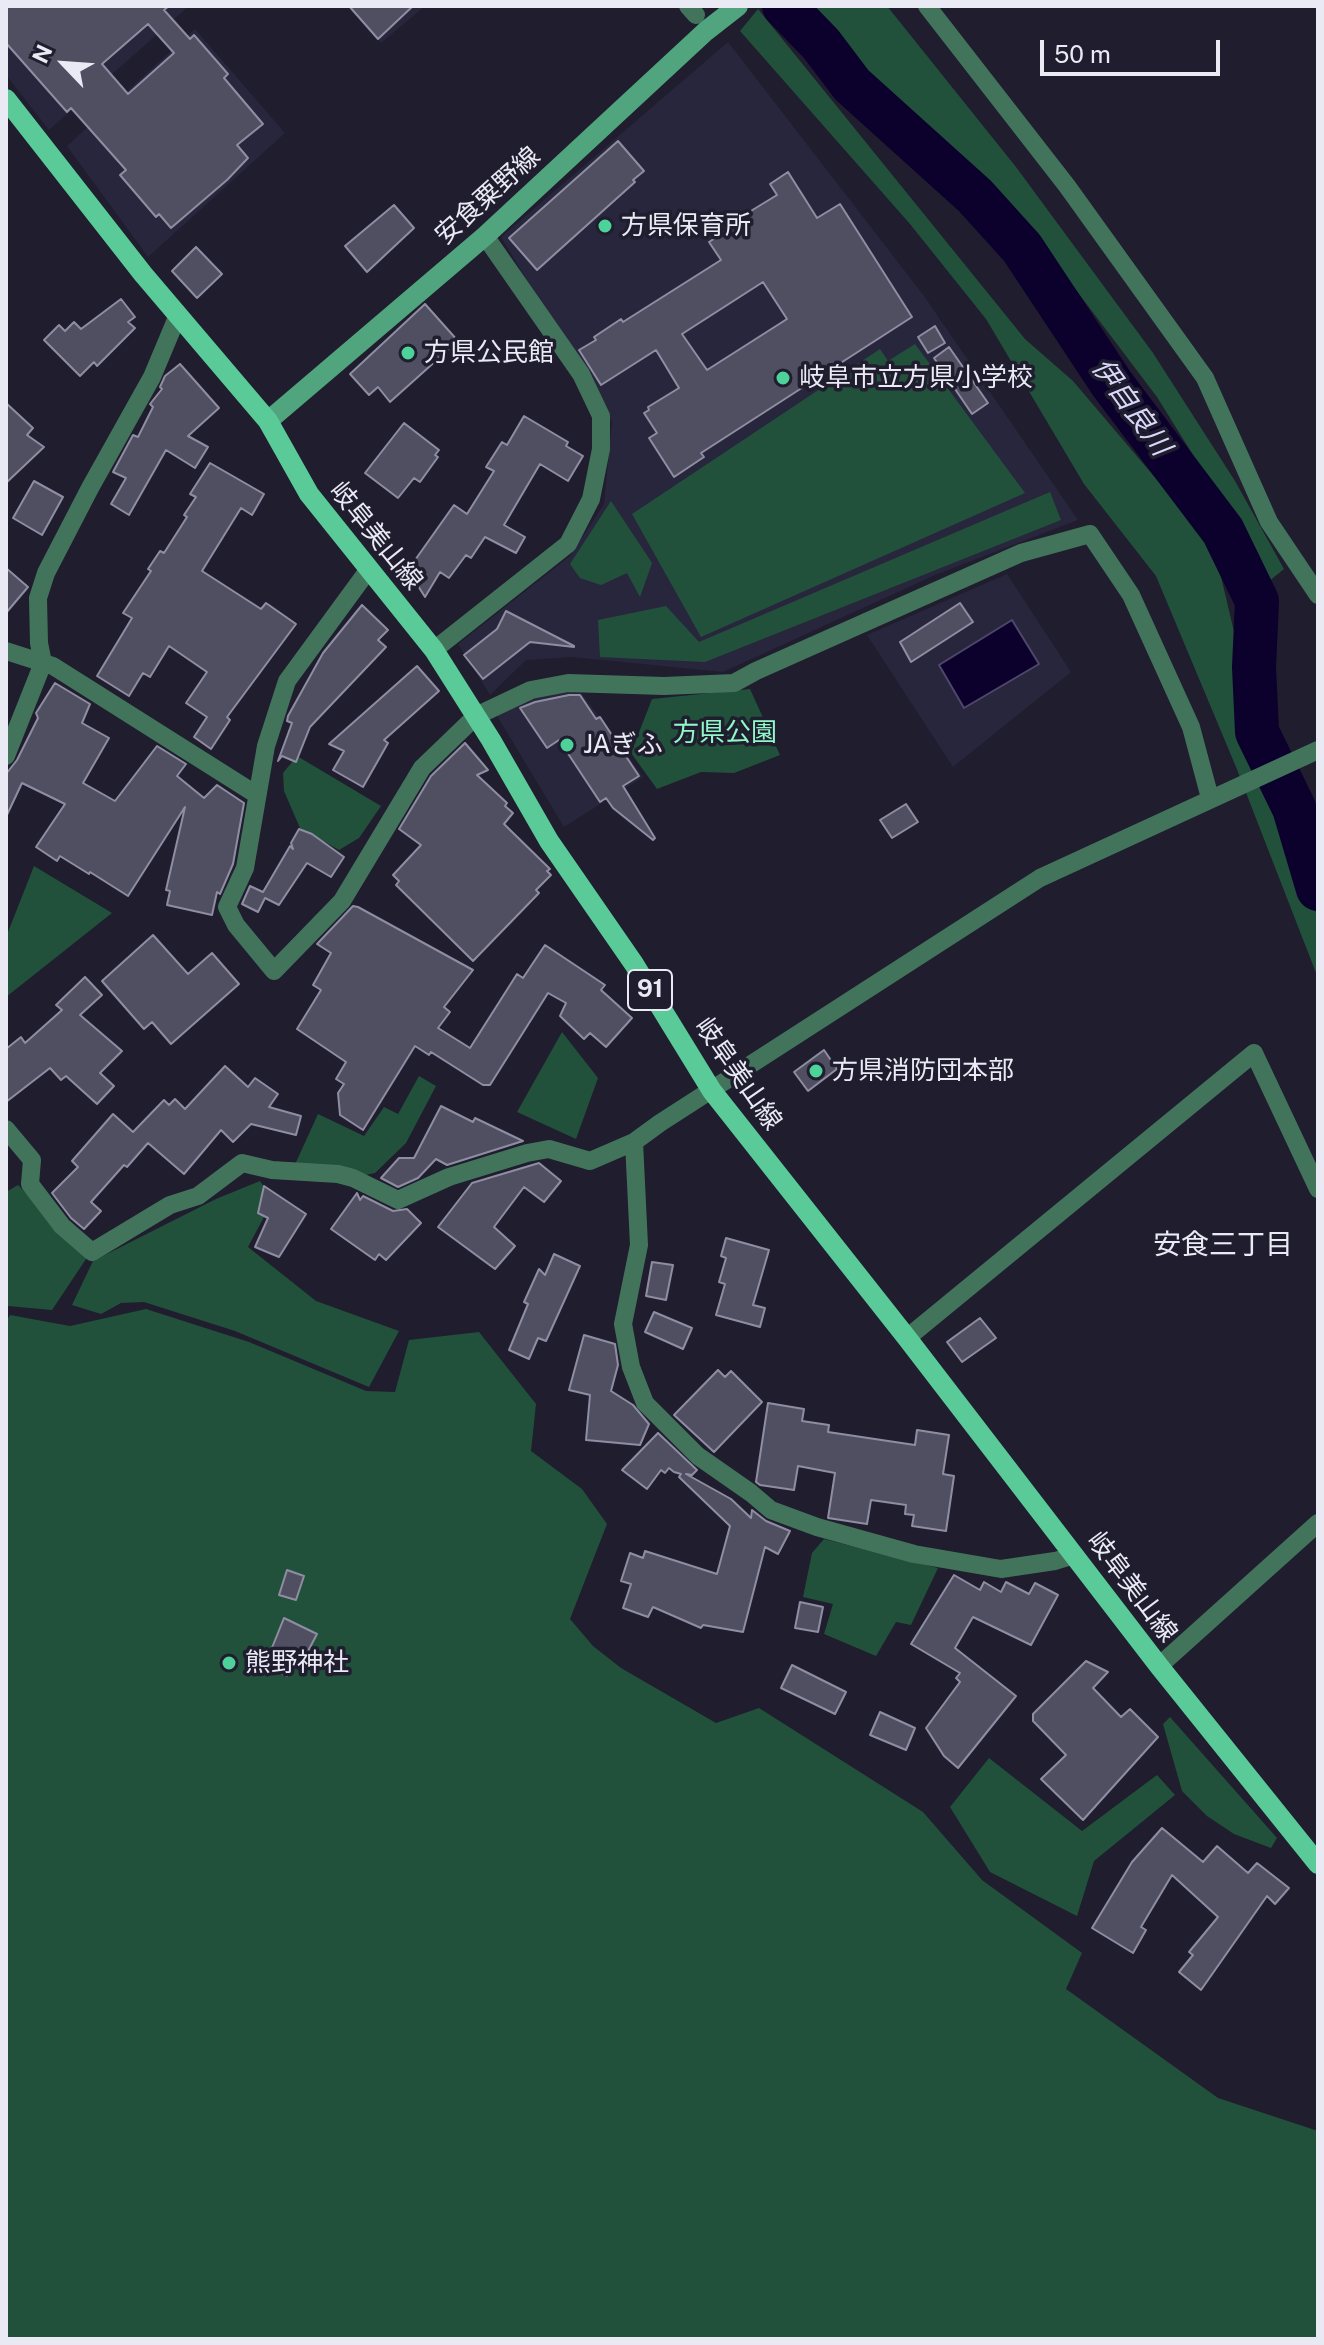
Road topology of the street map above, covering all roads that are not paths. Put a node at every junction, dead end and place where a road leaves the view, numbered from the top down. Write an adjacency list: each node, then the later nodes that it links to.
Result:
1 (738, 6): 3 (main road, 安食粟野線)
2 (927, 6): 9 (street)
3 (697, 18): 5 (main road, 安食粟野線)
4 (6, 99): 6 (main road, 岐阜美山線 / 91)
5 (485, 236): 7 (main road, 安食粟野線); 10 (street)
6 (178, 315): 7 (main road, 岐阜美山線 / 91); 12 (street)
7 (268, 421): 8 (main road, 岐阜美山線 / 91)
8 (369, 569): 10 (main road, 岐阜美山線 / 91); 16 (street)
9 (1318, 595)
10 (434, 650): 13 (main road, 岐阜美山線 / 91)
11 (6, 651): 12 (street)
12 (43, 663): 15 (street); 16 (street)
13 (476, 716): 16 (street); 17 (street); 18 (main road, 岐阜美山線 / 91)
14 (1318, 750): 17 (street)
15 (6, 756)
16 (257, 795)
17 (1216, 796): 18 (street)
18 (712, 1091): 20 (street); 22 (main road, 岐阜美山線 / 91)
19 (6, 1129): 20 (street)
20 (634, 1142): 24 (street)
21 (1318, 1189): 22 (street)
22 (907, 1338): 24 (main road, 岐阜美山線 / 91)
23 (1318, 1523): 25 (street)
24 (1075, 1555): 25 (main road, 岐阜美山線 / 91)
25 (1159, 1666): 26 (main road, 岐阜美山線 / 91)
26 (1318, 1864)

